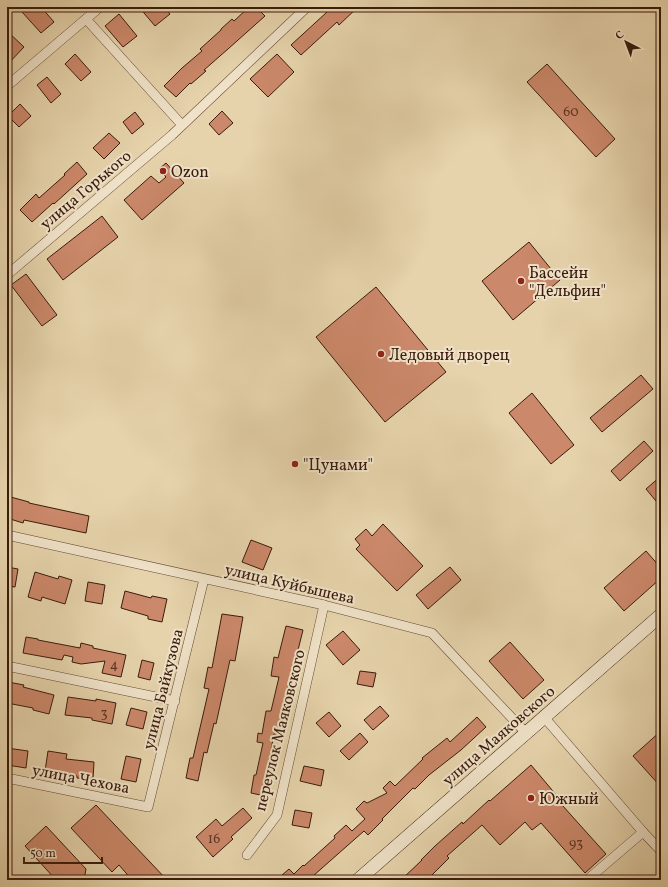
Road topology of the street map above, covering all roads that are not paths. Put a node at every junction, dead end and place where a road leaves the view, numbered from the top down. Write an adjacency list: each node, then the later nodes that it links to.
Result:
1 (100, 7): 3 (street)
2 (307, 7): 5 (street, улица Горького)
3 (86, 19): 4 (street); 5 (street)
4 (7, 86)
5 (182, 126): 6 (street, улица Горького)
6 (7, 275)
7 (7, 535): 8 (street, улица Куйбышева)
8 (204, 579): 9 (street, улица Куйбышева); 12 (street, улица Байкузова)
9 (324, 605): 14 (street, улица Куйбышева); 19 (street, переулок Маяковского)
10 (661, 615): 13 (main road, улица Маяковского)
11 (7, 666): 12 (street)
12 (175, 701): 16 (street, улица Байкузова)
13 (544, 717): 14 (main road, улица Маяковского); 17 (street)
14 (526, 734): 20 (main road, улица Маяковского)
15 (7, 778): 16 (street, улица Чехова)
16 (148, 807)
17 (643, 832): 18 (street); 21 (street)
18 (661, 852)
19 (247, 855)
20 (358, 880)
21 (587, 880)

